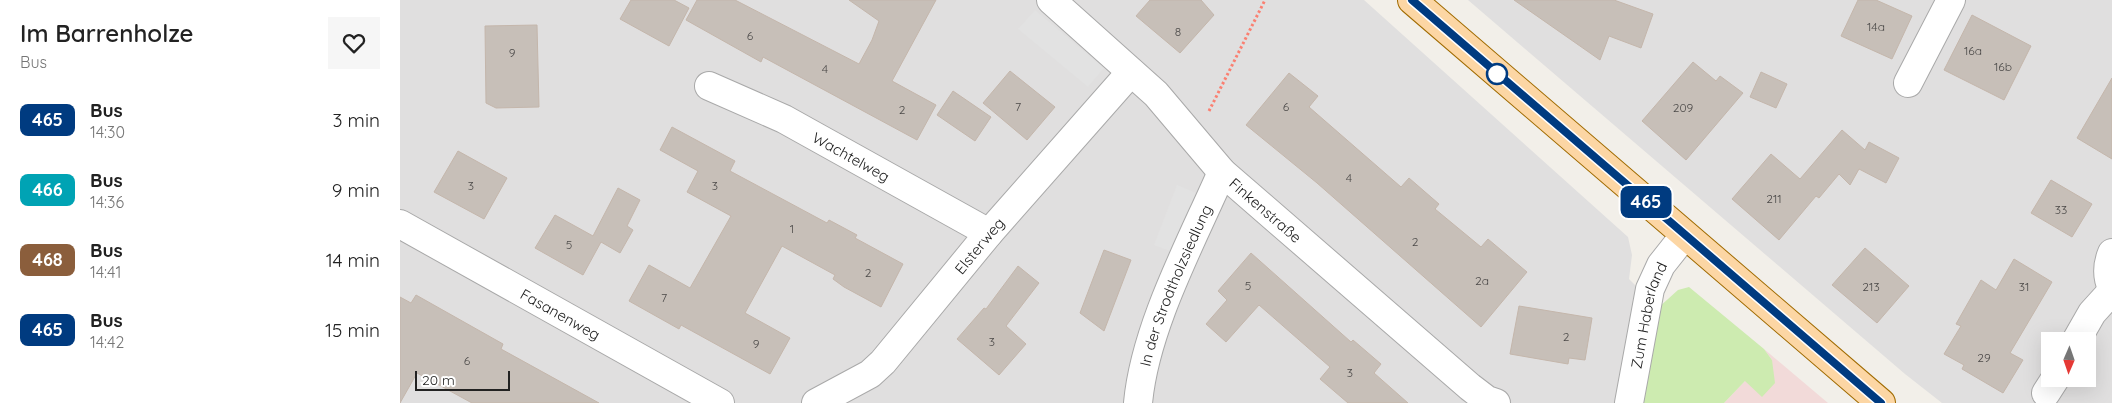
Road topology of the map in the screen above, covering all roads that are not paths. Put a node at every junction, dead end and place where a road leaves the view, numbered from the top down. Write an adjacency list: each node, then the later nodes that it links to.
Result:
1 (1051, 0): 4 (street, Finkenstraße)
2 (1412, 0): 10 (main road)
3 (1951, 0): 5 (street)
4 (1131, 72): 7 (street, Finkenstraße); 9 (street, Elsterweg)
5 (1908, 83)
6 (709, 86): 9 (street, Wachtelweg)
7 (1222, 172): 16 (street, In der Strodtholzsiedlung); 17 (street, Finkenstraße)
8 (400, 224): 14 (street, Fasanenweg)
9 (989, 233): 15 (street, Elsterweg)
10 (1684, 236): 18 (street, Zum Haberland); 19 (main road)
11 (2112, 253): 12 (street)
12 (2112, 290): 13 (street)
13 (2081, 332)
14 (720, 403)
15 (816, 403)
16 (1138, 403)
17 (1496, 403)
18 (1629, 403)
19 (1881, 403)

